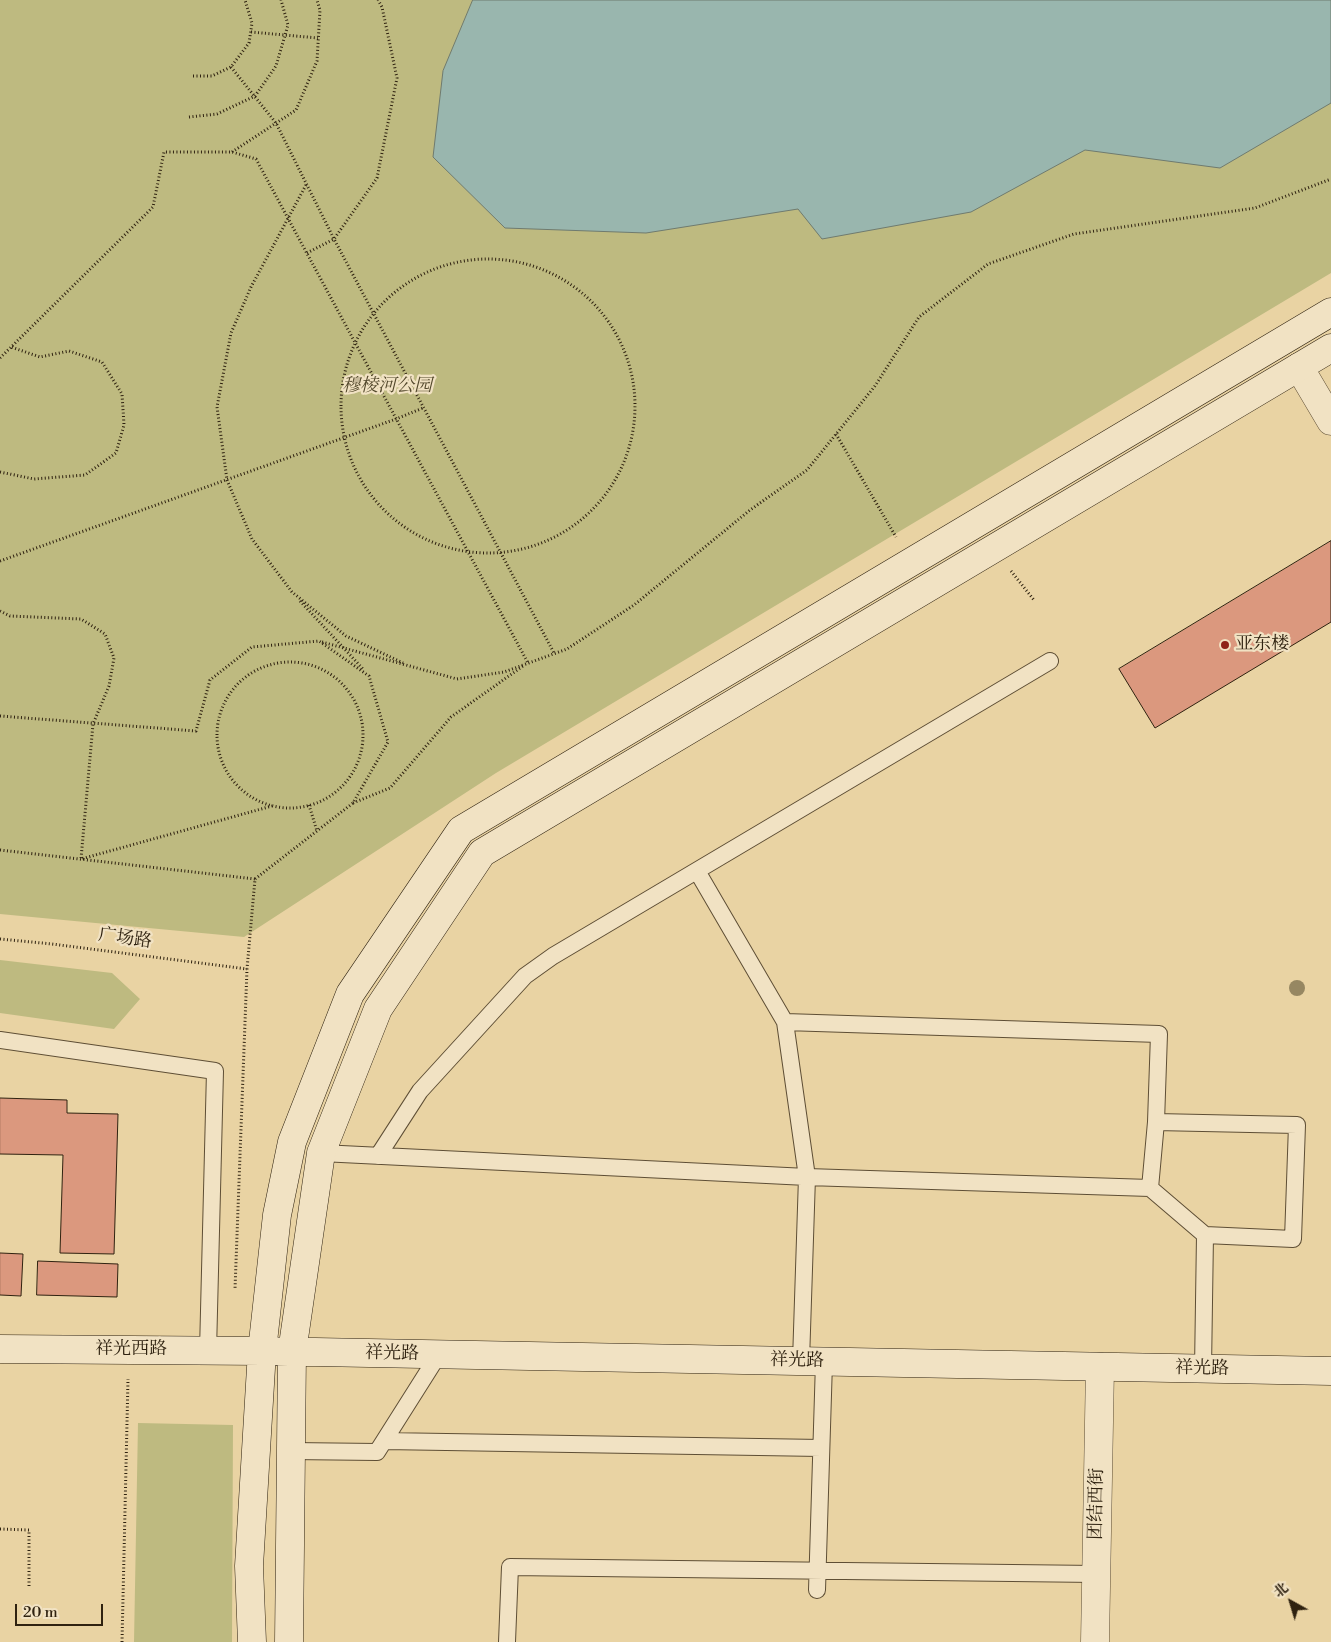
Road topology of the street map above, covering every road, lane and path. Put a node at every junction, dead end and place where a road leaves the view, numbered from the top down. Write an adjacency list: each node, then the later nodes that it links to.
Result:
1 (245, 0): 5 (path)
2 (281, 0): 9 (path)
3 (317, 0): 6 (path)
4 (378, 0): 14 (path)
5 (251, 32): 6 (path); 7 (path)
6 (318, 38): 10 (path)
7 (231, 67): 8 (path); 10 (path)
8 (192, 76)
9 (189, 117)
10 (276, 123): 11 (path); 13 (path)
11 (232, 152): 15 (path); 18 (path)
12 (1331, 179): 25 (path)
13 (307, 184): 14 (path); 28 (path)
14 (334, 239): 15 (path); 22 (path)
15 (307, 253): 17 (path)
16 (1331, 312): 65 (main road)
17 (354, 341): 23 (path); 26 (path); 26 (path)
18 (11, 347): 20 (path); 27 (path)
19 (1331, 348): 21 (main road)
20 (0, 358)
21 (1299, 367): 24 (main road); 30 (main road)
22 (423, 408): 23 (path); 36 (path)
23 (396, 419): 26 (path); 38 (path)
24 (1331, 421)
25 (836, 434): 29 (path); 36 (path)
26 (343, 438): 28 (path)
27 (0, 472)
28 (227, 480): 31 (path); 32 (path)
29 (897, 539)
30 (994, 549): 33 (path); 56 (main road)
31 (0, 562)
32 (292, 592): 39 (path); 40 (path)
33 (1034, 600)
34 (0, 611): 42 (path)
35 (319, 641): 39 (path); 40 (path); 42 (path)
36 (554, 653): 38 (path)
37 (1050, 661): 49 (lane)
38 (528, 663): 39 (path); 43 (path)
39 (414, 667)
40 (369, 676): 43 (path)
41 (0, 716): 42 (path)
42 (93, 724): 48 (path)
43 (353, 803): 46 (path)
44 (309, 805): 45 (path); 45 (path); 46 (path)
45 (272, 806): 48 (path)
46 (317, 831): 50 (path)
47 (0, 850): 48 (path)
48 (81, 859): 50 (path)
49 (696, 871): 53 (lane); 57 (lane)
50 (255, 879): 52 (path)
51 (0, 939): 52 (path, 广场路)
52 (247, 969): 61 (path)
53 (785, 1022): 55 (lane); 58 (lane)
54 (0, 1040): 64 (lane)
55 (1156, 1122): 59 (lane); 60 (lane)
56 (321, 1154): 57 (lane); 66 (main road)
57 (378, 1156): 58 (lane)
58 (807, 1177): 59 (lane); 68 (lane)
59 (1150, 1188): 60 (lane)
60 (1205, 1235): 70 (lane)
61 (235, 1292)
62 (0, 1349): 63 (main road, 祥光西路)
63 (129, 1350): 64 (main road, 祥光西路); 80 (path)
64 (208, 1351): 65 (main road, 祥光西路)
65 (262, 1351): 66 (main road, 祥光路); 81 (main road)
66 (292, 1352): 67 (main road, 祥光路); 74 (main road)
67 (439, 1354): 68 (main road, 祥光路); 72 (lane)
68 (813, 1361): 69 (main road, 祥光路); 73 (lane)
69 (1100, 1367): 70 (main road, 祥光路); 77 (main road, 团结西街)
70 (1203, 1369): 71 (main road, 祥光路)
71 (1331, 1371)
72 (384, 1441): 73 (lane); 74 (lane)
73 (821, 1448): 76 (lane)
74 (291, 1451): 82 (main road)
75 (0, 1530): 78 (path)
76 (817, 1572): 77 (lane); 79 (lane); 83 (lane)
77 (1096, 1574): 84 (main road, 团结西街)
78 (30, 1587)
79 (817, 1590)
80 (122, 1642)
81 (252, 1642)
82 (289, 1642)
83 (507, 1642)
84 (1095, 1642)

